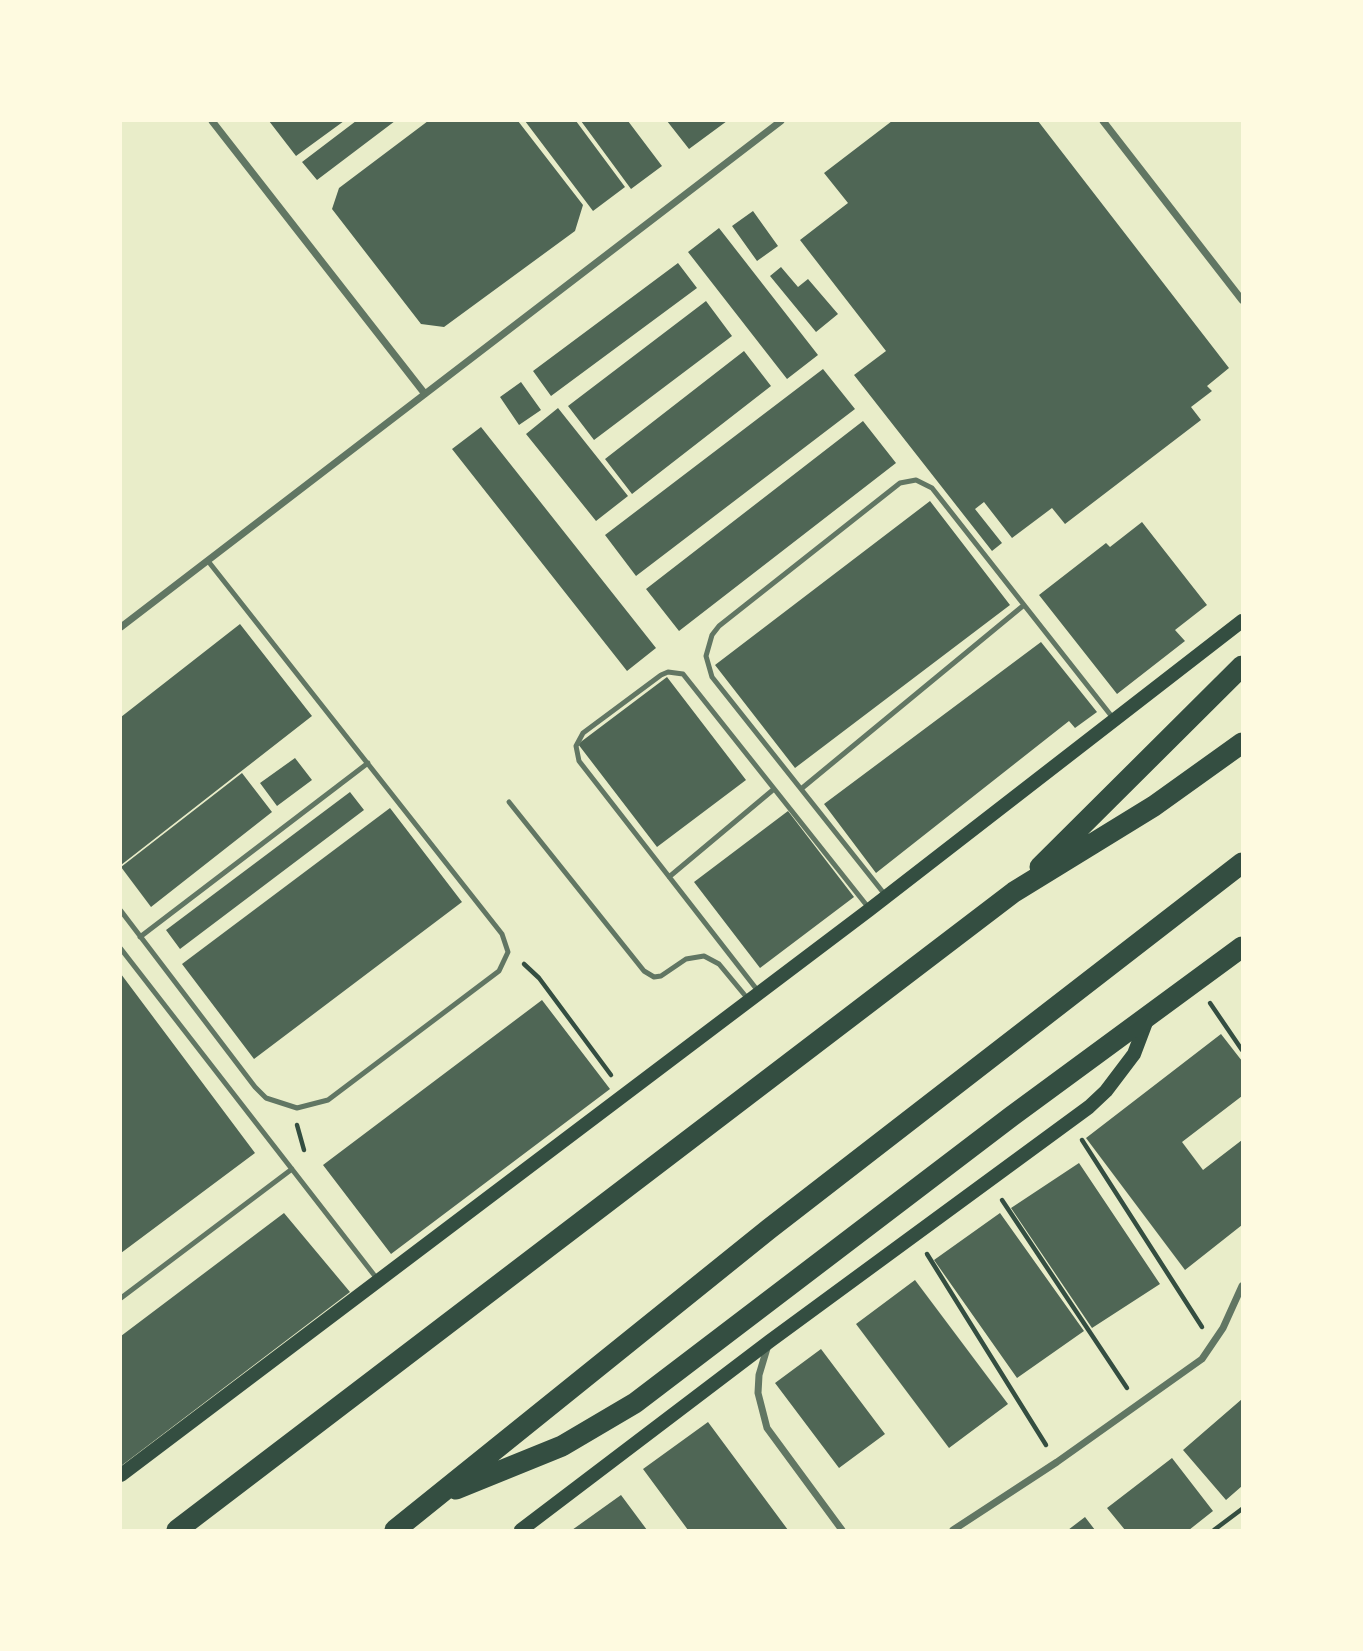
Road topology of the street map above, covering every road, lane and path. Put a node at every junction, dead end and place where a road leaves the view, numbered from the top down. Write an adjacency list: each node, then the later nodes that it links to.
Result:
1 (212, 121): 5 (street)
2 (781, 121): 5 (street)
3 (1103, 121): 4 (street)
4 (1242, 300)
5 (425, 394): 6 (street)
6 (208, 561): 9 (street); 13 (lane)
7 (1024, 606): 11 (lane); 15 (lane); 15 (lane)
8 (1242, 621): 11 (main road)
9 (121, 627)
10 (1242, 666): 19 (highway)
11 (1115, 720): 20 (main road)
12 (1242, 743): 19 (highway)
13 (368, 764): 23 (lane); 26 (lane)
14 (774, 789): 18 (lane); 18 (lane); 21 (lane)
15 (801, 789): 20 (lane)
16 (509, 802): 28 (lane)
17 (1242, 863): 46 (highway)
18 (669, 877): 28 (lane)
19 (1014, 892): 48 (highway)
20 (887, 897): 21 (main road)
21 (869, 910): 28 (main road)
22 (121, 911): 23 (lane)
23 (141, 937): 26 (lane)
24 (1242, 947): 27 (highway)
25 (121, 948): 33 (lane)
26 (508, 953): 31 (path)
27 (1196, 982): 29 (highway); 30 (path)
28 (753, 995): 31 (main road)
29 (1148, 1016): 32 (main road); 46 (highway)
30 (1242, 1050)
31 (624, 1093): 36 (main road)
32 (1070, 1121): 34 (main road); 42 (path)
33 (292, 1169): 36 (lane); 38 (lane)
34 (988, 1179): 35 (main road); 43 (path)
35 (915, 1235): 41 (main road); 44 (path)
36 (378, 1280): 45 (main road)
37 (1242, 1286): 39 (street)
38 (121, 1298)
39 (1235, 1303): 40 (street); 42 (street)
40 (1242, 1313)
41 (770, 1341): 50 (main road); 51 (street)
42 (1213, 1345): 43 (street)
43 (1138, 1405): 44 (street)
44 (1057, 1462): 52 (street)
45 (121, 1475)
46 (444, 1493): 49 (highway)
47 (1242, 1509): 53 (path)
48 (177, 1530)
49 (395, 1530)
50 (521, 1530)
51 (842, 1530)
52 (953, 1530)
53 (1214, 1530)

